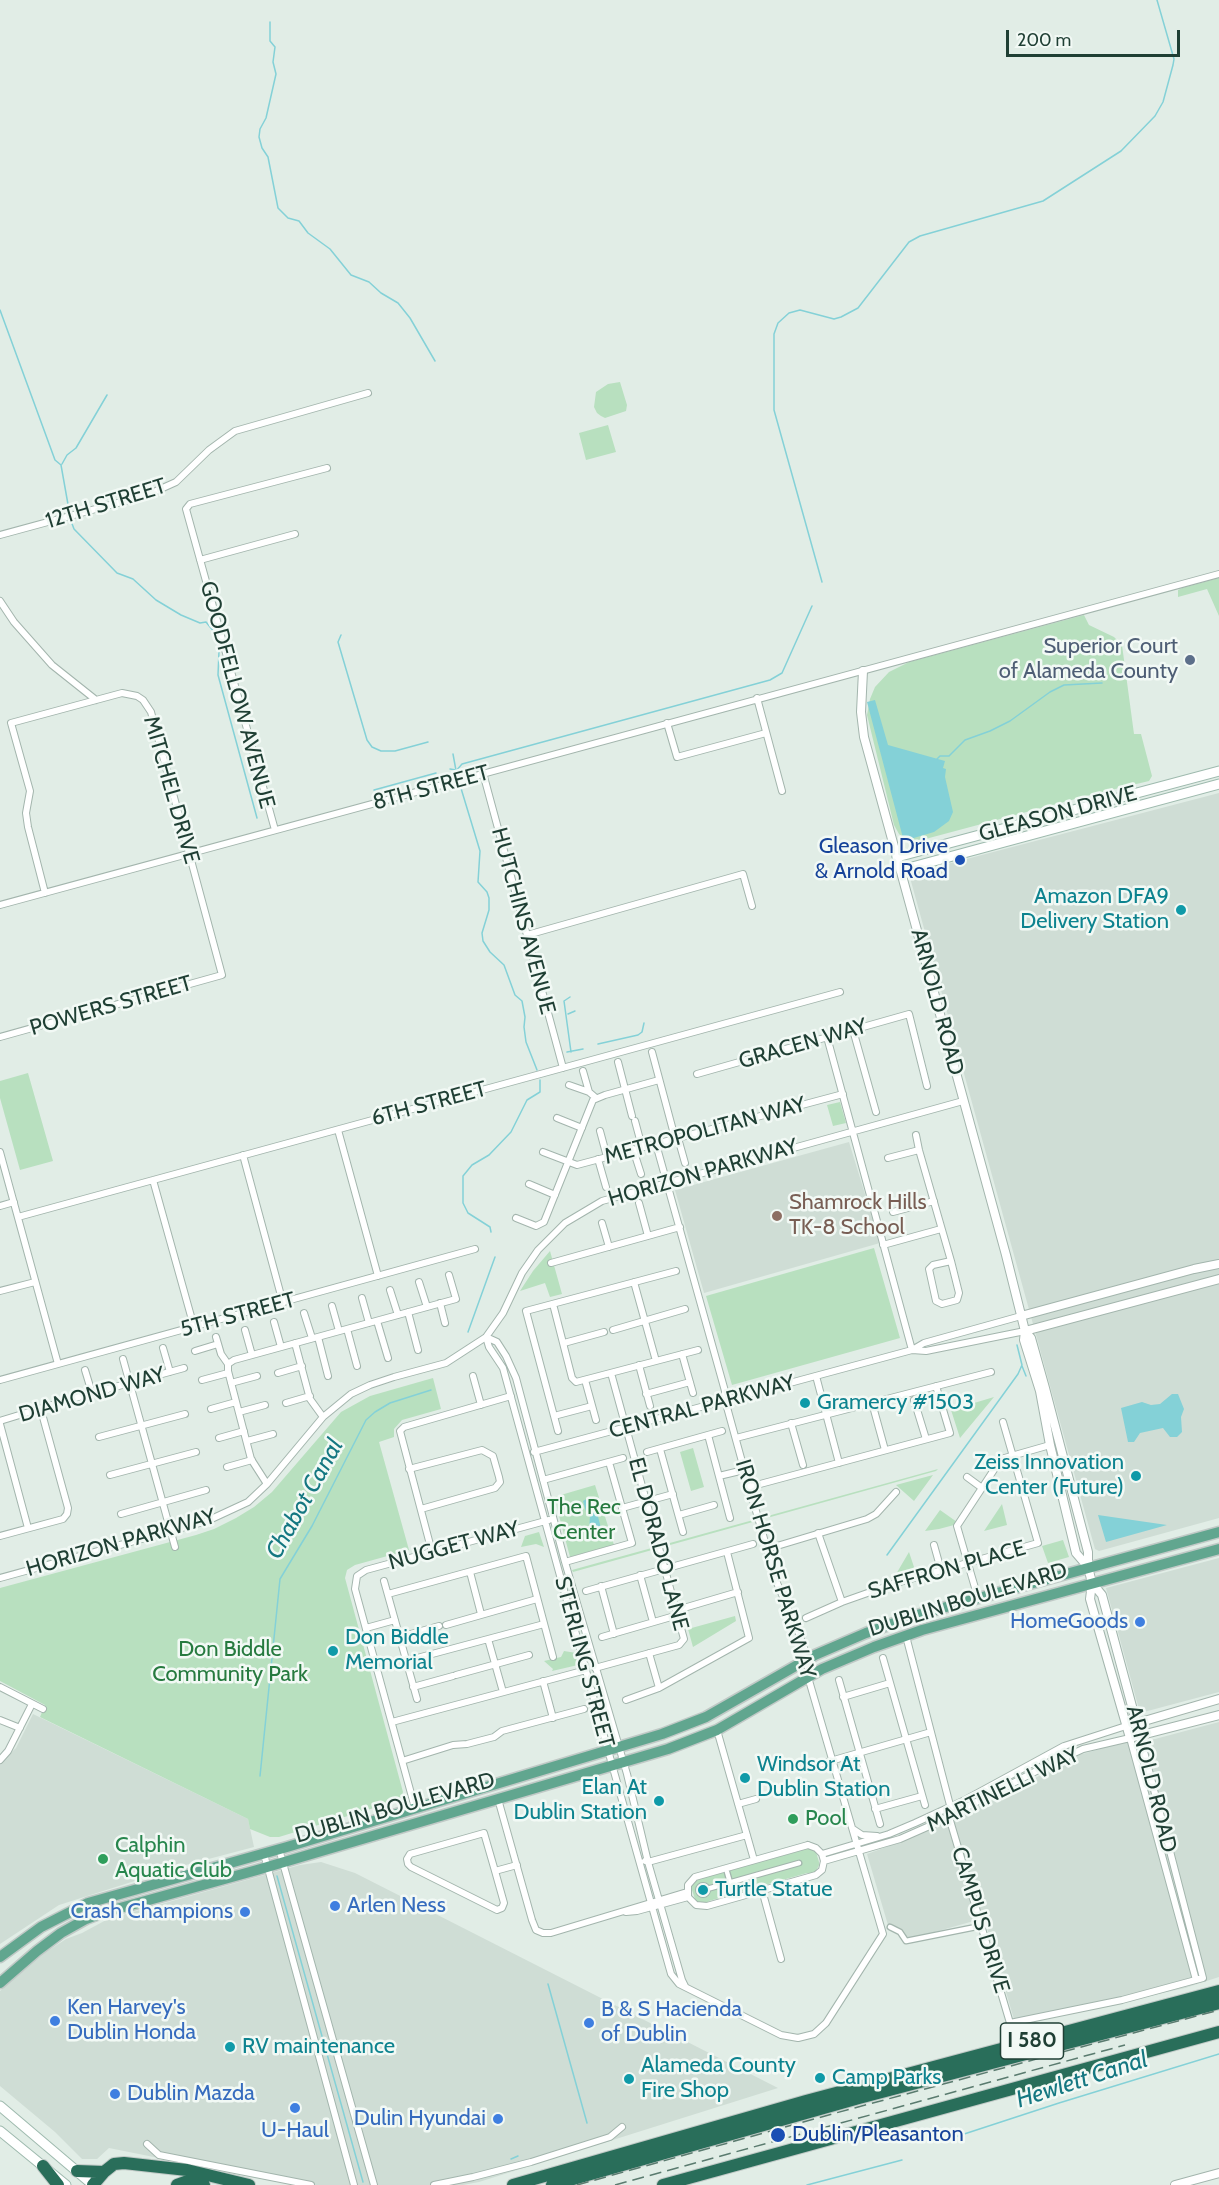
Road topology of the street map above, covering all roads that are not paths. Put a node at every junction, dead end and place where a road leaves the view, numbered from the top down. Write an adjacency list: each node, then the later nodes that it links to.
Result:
1 (368, 393): 4 (street, 12TH STREET)
2 (327, 468): 5 (street, 12TH STREET)
3 (295, 534): 5 (street)
4 (0, 535)
5 (200, 560): 17 (street, GOODFELLOW AVENUE)
6 (1219, 574): 8 (street, 8TH STREET)
7 (0, 601): 10 (street)
8 (863, 671): 9 (street, 8TH STREET); 19 (street, ARNOLD ROAD)
9 (757, 699): 11 (street, 8TH STREET); 12 (street)
10 (96, 700): 18 (street, MITCHEL DRIVE); 21 (street, MITCHEL DRIVE)
11 (667, 723): 12 (street); 14 (street, 8TH STREET)
12 (766, 733): 16 (street)
13 (1219, 771): 19 (main road, GLEASON DRIVE)
14 (483, 773): 17 (street, 8TH STREET); 24 (street, HUTCHINS AVENUE)
15 (1219, 784): 20 (main road, GLEASON DRIVE)
16 (783, 791)
17 (275, 830): 18 (street, 8TH STREET)
18 (190, 853): 21 (street, 8TH STREET); 25 (street, MITCHEL DRIVE)
19 (897, 857): 20 (street, ARNOLD ROAD)
20 (900, 870): 42 (street, ARNOLD ROAD)
21 (45, 893): 22 (street, 8TH STREET)
22 (0, 905)
23 (752, 906): 24 (street)
24 (527, 935): 32 (street, HUTCHINS AVENUE)
25 (222, 975): 28 (street, POWERS STREET)
26 (840, 992): 32 (street, 6TH STREET)
27 (853, 1030): 29 (street, GRACEN WAY); 37 (street, GRACEN WAY); 43 (street)
28 (0, 1037)
29 (827, 1037): 34 (street, GRACEN WAY); 40 (street)
30 (652, 1052): 35 (street)
31 (618, 1062): 38 (street)
32 (563, 1068): 46 (street, 6TH STREET)
33 (583, 1071): 39 (street)
34 (697, 1074)
35 (659, 1080): 38 (street); 50 (street)
36 (569, 1084): 39 (street)
37 (927, 1086)
38 (625, 1089): 41 (street); 52 (street)
39 (589, 1092): 41 (street)
40 (843, 1094): 48 (street); 50 (street, METROPOLITAN WAY)
41 (596, 1098): 45 (street)
42 (963, 1101): 48 (street, HORIZON PARKWAY); 105 (street, ARNOLD ROAD)
43 (876, 1112)
44 (557, 1118): 45 (street)
45 (582, 1128): 61 (street)
46 (338, 1130): 57 (street, 6TH STREET); 88 (street)
47 (600, 1131): 58 (street)
48 (853, 1132): 66 (street, HORIZON PARKWAY); 80 (street)
49 (916, 1135): 54 (street)
50 (677, 1138): 51 (street, METROPOLITAN WAY); 62 (street)
51 (656, 1144): 52 (street, METROPOLITAN WAY); 66 (street, IRON HORSE PARKWAY)
52 (642, 1147): 53 (street, METROPOLITAN WAY)
53 (633, 1149): 58 (street, METROPOLITAN WAY); 63 (street)
54 (919, 1150): 59 (street); 69 (street)
55 (0, 1152): 70 (street)
56 (543, 1152): 61 (street)
57 (243, 1155): 64 (street, 6TH STREET); 96 (street)
58 (608, 1157): 60 (street, METROPOLITAN WAY)
59 (888, 1158)
60 (598, 1160): 61 (street, METROPOLITAN WAY); 67 (street)
61 (569, 1161): 68 (street)
62 (685, 1163)
63 (641, 1174)
64 (153, 1180): 74 (street, 6TH STREET); 111 (street)
65 (529, 1184): 68 (street)
66 (667, 1184): 77 (street, IRON HORSE PARKWAY); 118 (street, HORIZON PARKWAY)
67 (606, 1187)
68 (555, 1195): 75 (street)
69 (934, 1201): 73 (street); 78 (street)
70 (14, 1202): 72 (street); 74 (street)
71 (639, 1203): 79 (street)
72 (0, 1206)
73 (893, 1212)
74 (18, 1216): 90 (street)
75 (516, 1218)
76 (602, 1223): 81 (street)
77 (680, 1227): 79 (street); 161 (street, IRON HORSE PARKWAY)
78 (941, 1229): 80 (street); 83 (street)
79 (648, 1236): 81 (street)
80 (884, 1245): 126 (street)
81 (609, 1247): 84 (street)
82 (475, 1249): 88 (street, 5TH STREET)
83 (951, 1261): 83 (street)
84 (551, 1263)
85 (1219, 1264): 105 (street, CENTRAL PARKWAY)
86 (676, 1271): 92 (street)
87 (449, 1275): 97 (street)
88 (378, 1276): 96 (street, 5TH STREET)
89 (1219, 1279): 116 (street, CENTRAL PARKWAY)
90 (35, 1282): 94 (street); 133 (street)
91 (420, 1282): 100 (street)
92 (634, 1282): 98 (street); 107 (street)
93 (390, 1290): 104 (street)
94 (0, 1291)
95 (362, 1298): 109 (street)
96 (283, 1302): 111 (street, 5TH STREET)
97 (440, 1304): 100 (street); 110 (street)
98 (553, 1304): 121 (street); 175 (street)
99 (332, 1306): 115 (street)
100 (427, 1307): 102 (street)
101 (685, 1309): 107 (street)
102 (408, 1312): 104 (street); 124 (street)
103 (304, 1313): 119 (street)
104 (398, 1315): 106 (street)
105 (1021, 1316): 116 (street, ARNOLD ROAD); 126 (street, CENTRAL PARKWAY)
106 (377, 1321): 109 (street); 130 (street)
107 (645, 1321): 114 (street); 132 (street)
108 (274, 1322): 122 (street)
109 (369, 1323): 113 (street)
110 (445, 1323)
111 (194, 1327): 133 (street, 5TH STREET)
112 (245, 1329): 129 (street)
113 (347, 1329): 115 (street); 137 (street)
114 (614, 1330)
115 (339, 1331): 119 (street)
116 (1025, 1331): 126 (street, CENTRAL PARKWAY); 193 (street, ARNOLD ROAD); 245 (street, ARNOLD ROAD)
117 (604, 1332): 121 (street)
118 (486, 1337): 160 (street, STERLING STREET); 176 (street, HORIZON PARKWAY); 197 (street, STERLING STREET)
119 (315, 1338): 120 (street); 146 (street)
120 (295, 1343): 122 (street); 136 (street)
121 (564, 1343): 151 (street)
122 (281, 1347): 129 (street)
123 (163, 1348): 140 (street)
124 (418, 1350)
125 (698, 1350): 128 (street)
126 (912, 1350): 148 (street, CENTRAL PARKWAY)
127 (195, 1351): 134 (street)
128 (682, 1354): 132 (street); 152 (street)
129 (252, 1355): 134 (street)
130 (388, 1358)
131 (123, 1359): 153 (street)
132 (656, 1360): 135 (street)
133 (58, 1364): 149 (street, 5TH STREET)
134 (228, 1364): 142 (street)
135 (639, 1365): 144 (street); 158 (street)
136 (302, 1366): 143 (street); 159 (street)
137 (357, 1366)
138 (184, 1368): 140 (street, DIAMOND WAY)
139 (85, 1370): 156 (street)
140 (170, 1372): 153 (street, DIAMOND WAY)
141 (991, 1372): 155 (street)
142 (228, 1373): 150 (street); 154 (street)
143 (278, 1373)
144 (611, 1373): 151 (street); 182 (street, EL DORADO LANE)
145 (257, 1376): 154 (street)
146 (328, 1376)
147 (473, 1376): 166 (street)
148 (816, 1376): 161 (street, CENTRAL PARKWAY); 174 (street)
149 (0, 1380)
150 (202, 1380)
151 (585, 1380): 167 (street)
152 (690, 1382): 157 (street); 158 (street)
153 (130, 1383): 156 (street, DIAMOND WAY); 181 (street)
154 (231, 1383): 163 (street)
155 (936, 1386): 174 (street); 191 (street)
156 (92, 1393): 170 (street, DIAMOND WAY)
157 (693, 1393)
158 (646, 1394): 168 (street)
159 (310, 1396): 164 (street); 176 (street)
160 (512, 1396): 166 (street); 199 (street, STERLING STREET)
161 (725, 1400): 182 (street, CENTRAL PARKWAY); 190 (street, IRON HORSE PARKWAY)
162 (914, 1400): 191 (street)
163 (236, 1402): 169 (street); 172 (street)
164 (286, 1403)
165 (265, 1405): 172 (street)
166 (481, 1405): 208 (street)
167 (592, 1406): 175 (street); 177 (street)
168 (650, 1406)
169 (211, 1409)
170 (41, 1410): 179 (street, DIAMOND WAY); 230 (street)
171 (874, 1410): 195 (street)
172 (239, 1412): 183 (street)
173 (185, 1414): 181 (street)
174 (827, 1414): 180 (street); 204 (street)
175 (554, 1416): 184 (street)
176 (323, 1417): 214 (street, HORIZON PARKWAY)
177 (596, 1420)
178 (1003, 1422): 200 (street)
179 (0, 1423): 230 (street)
180 (791, 1423): 190 (street); 206 (street)
181 (142, 1425): 188 (street); 205 (street)
182 (627, 1427): 197 (street, CENTRAL PARKWAY); 220 (street, EL DORADO LANE)
183 (244, 1431): 189 (street); 192 (street)
184 (558, 1431)
185 (722, 1431): 187 (street)
186 (273, 1434): 192 (street)
187 (708, 1435): 194 (street); 211 (street)
188 (99, 1437)
189 (219, 1438)
190 (736, 1438): 209 (street, IRON HORSE PARKWAY)
191 (926, 1439): 195 (street)
192 (247, 1441): 202 (street)
193 (1050, 1445): 200 (street); 245 (street, ARNOLD ROAD)
194 (660, 1449): 198 (street); 219 (street)
195 (885, 1450): 204 (street)
196 (196, 1452): 205 (street)
197 (535, 1452): 199 (street, CENTRAL PARKWAY); 213 (street, STERLING STREET)
198 (647, 1452)
199 (527, 1454): 229 (street, STERLING STREET)
200 (1012, 1455): 216 (street); 244 (street, SAFFRON PLACE)
201 (623, 1458): 203 (street)
202 (252, 1460): 207 (street); 214 (street)
203 (609, 1462): 213 (street); 223 (street)
204 (839, 1463): 215 (street)
205 (152, 1464): 210 (street); 221 (street)
206 (803, 1466)
207 (227, 1467)
208 (409, 1469): 224 (street); 224 (street)
209 (744, 1470): 211 (street); 215 (street, IRON HORSE PARKWAY)
210 (110, 1475)
211 (719, 1476): 228 (street)
212 (967, 1477): 216 (street)
213 (543, 1480): 227 (street, STERLING STREET)
214 (267, 1484): 231 (street, HORIZON PARKWAY)
215 (749, 1487): 239 (street, IRON HORSE PARKWAY)
216 (982, 1488): 244 (street)
217 (206, 1490): 221 (street)
218 (896, 1492): 234 (street)
219 (673, 1494): 220 (street); 226 (street)
220 (647, 1501): 223 (street); 246 (street, EL DORADO LANE)
221 (163, 1502): 225 (street); 231 (street)
222 (714, 1505): 226 (street)
223 (622, 1508): 243 (street)
224 (421, 1509): 241 (street)
225 (121, 1514)
226 (679, 1515): 232 (street)
227 (553, 1518): 229 (street, NUGGET WAY); 243 (street, STERLING STREET)
228 (730, 1518)
229 (545, 1521): 241 (street, NUGGET WAY); 280 (street, STERLING STREET)
230 (28, 1528): 235 (street)
231 (171, 1531): 238 (street); 250 (street, HORIZON PARKWAY)
232 (683, 1532)
233 (1219, 1532): 245 (main road, DUBLIN BOULEVARD)
234 (818, 1533): 239 (street); 259 (street)
235 (0, 1536)
236 (753, 1544): 242 (street)
237 (934, 1545): 247 (street)
238 (175, 1546)
239 (767, 1549): 275 (street, IRON HORSE PARKWAY)
240 (1219, 1549): 252 (main road, DUBLIN BOULEVARD)
241 (432, 1552): 266 (street, NUGGET WAY)
242 (727, 1552): 246 (street); 255 (street)
243 (565, 1562): 279 (street, STERLING STREET)
244 (968, 1562): 247 (street, SAFFRON PLACE); 257 (street)
245 (1088, 1567): 252 (street, ARNOLD ROAD); 257 (main road, DUBLIN BOULEVARD)
246 (665, 1568): 249 (street); 260 (street, EL DORADO LANE)
247 (941, 1570): 259 (street, SAFFRON PLACE)
248 (470, 1572): 256 (street); 258 (street); 261 (street)
249 (640, 1575): 253 (street); 264 (street)
250 (0, 1578)
251 (384, 1581): 256 (street)
252 (1092, 1583): 268 (main road, DUBLIN BOULEVARD); 300 (street, ARNOLD ROAD); 301 (street, ARNOLD ROAD)
253 (601, 1587): 254 (street); 267 (street)
254 (586, 1591)
255 (738, 1592): 260 (street); 287 (street)
256 (388, 1594): 263 (street)
257 (978, 1598): 275 (main road, DUBLIN BOULEVARD)
258 (537, 1599): 261 (street); 265 (street)
259 (842, 1602): 262 (street, SAFFRON PLACE)
260 (677, 1612): 264 (street); 272 (street, EL DORADO LANE)
261 (481, 1614): 269 (street)
262 (806, 1618)
263 (395, 1620): 266 (street); 269 (street)
264 (653, 1622): 267 (street)
265 (544, 1624): 271 (street); 274 (street)
266 (366, 1628): 299 (street)
267 (614, 1634): 270 (street)
268 (906, 1636): 281 (main road, DUBLIN BOULEVARD); 304 (street, CAMPUS DRIVE)
269 (400, 1637): 277 (street)
270 (602, 1637)
271 (488, 1639): 277 (street); 278 (street)
272 (649, 1653): 279 (street, EL DORADO LANE); 287 (street)
273 (529, 1655): 278 (street)
274 (553, 1657)
275 (808, 1659): 281 (street, IRON HORSE PARKWAY); 308 (main road, DUBLIN BOULEVARD)
276 (883, 1659): 284 (street)
277 (406, 1661): 286 (street)
278 (495, 1664): 286 (street); 288 (street)
279 (595, 1668): 308 (street, STERLING STREET)
280 (586, 1670): 283 (street); 308 (street, STERLING STREET)
281 (808, 1677): 303 (main road, DUBLIN BOULEVARD); 312 (street, IRON HORSE PARKWAY)
282 (839, 1680): 289 (street)
283 (543, 1682): 288 (street); 297 (street)
284 (890, 1683): 289 (street); 307 (street)
285 (0, 1687): 293 (street)
286 (413, 1687): 290 (street)
287 (659, 1688): 292 (street)
288 (503, 1692): 299 (street)
289 (843, 1697): 309 (street)
290 (417, 1699)
291 (1219, 1699): 300 (street, MARTINELLI WAY)
292 (626, 1700)
293 (32, 1704): 294 (street); 302 (street)
294 (43, 1709)
295 (584, 1709): 297 (street)
296 (1219, 1715): 305 (street, MARTINELLI WAY)
297 (553, 1718): 311 (street)
298 (0, 1720): 302 (street)
299 (392, 1722): 311 (street)
300 (1137, 1723): 301 (street, MARTINELLI WAY); 305 (street, ARNOLD ROAD)
301 (1126, 1726): 306 (street, ARNOLD ROAD); 320 (street, MARTINELLI WAY)
302 (20, 1728): 310 (street)
303 (717, 1730): 313 (main road, DUBLIN BOULEVARD); 318 (street)
304 (931, 1732): 307 (street); 320 (street, CAMPUS DRIVE)
305 (1140, 1736): 306 (street, MARTINELLI WAY); 356 (street, ARNOLD ROAD)
306 (1130, 1738): 323 (street, MARTINELLI WAY); 356 (street, ARNOLD ROAD)
307 (906, 1740): 309 (street); 315 (street)
308 (613, 1749): 313 (street, STERLING STREET); 313 (street, STERLING STREET); 321 (main road, DUBLIN BOULEVARD)
309 (860, 1753): 312 (street); 322 (street)
310 (0, 1760)
311 (402, 1761): 321 (street)
312 (833, 1761): 314 (street); 326 (street, IRON HORSE PARKWAY)
313 (618, 1764): 316 (main road, DUBLIN BOULEVARD); 333 (street); 337 (street)
314 (820, 1764)
315 (922, 1796): 319 (street); 322 (street)
316 (498, 1798): 336 (main road, DUBLIN BOULEVARD); 339 (street)
317 (756, 1799): 318 (street)
318 (738, 1804): 327 (street)
319 (925, 1805)
320 (950, 1807): 323 (street, CAMPUS DRIVE); 325 (street, MARTINELLI WAY)
321 (416, 1808): 329 (main road, DUBLIN BOULEVARD)
322 (875, 1809): 324 (street)
323 (951, 1816): 330 (street, MARTINELLI WAY); 356 (street, CAMPUS DRIVE)
324 (880, 1824)
325 (903, 1828): 326 (street, MARTINELLI WAY); 328 (street, MARTINELLI WAY)
326 (852, 1829): 328 (street, IRON HORSE PARKWAY)
327 (747, 1835): 334 (street); 337 (street)
328 (856, 1844): 330 (street, IRON HORSE PARKWAY); 332 (street, MARTINELLI WAY)
329 (279, 1849): 331 (main road, DUBLIN BOULEVARD); 336 (street)
330 (859, 1852): 335 (street, MARTINELLI WAY); 358 (street, IRON HORSE PARKWAY)
331 (264, 1854): 340 (street); 349 (main road, DUBLIN BOULEVARD)
332 (822, 1854): 334 (street); 335 (street)
333 (639, 1859): 337 (street); 350 (street)
334 (754, 1860): 347 (street)
335 (824, 1861): 345 (street)
336 (282, 1862): 340 (main road, DUBLIN BOULEVARD); 378 (street)
337 (648, 1863): 348 (street)
338 (799, 1863): 343 (street)
339 (517, 1865): 341 (street); 350 (street)
340 (267, 1866): 353 (main road, DUBLIN BOULEVARD); 377 (street)
341 (495, 1871): 341 (street)
342 (727, 1872): 343 (street)
343 (730, 1883): 344 (street); 346 (street)
344 (707, 1889)
345 (762, 1890): 347 (street); 355 (street)
346 (733, 1893)
347 (688, 1894): 348 (street)
348 (660, 1902): 350 (street); 358 (street)
349 (88, 1903): 353 (main road); 354 (main road, DUBLIN BOULEVARD)
350 (651, 1904): 358 (street)
351 (890, 1927): 352 (street)
352 (976, 1927)
353 (61, 1933): 357 (main road, DUBLIN BOULEVARD)
354 (0, 1958)
355 (781, 1959)
356 (1200, 1979)
357 (0, 1983)
358 (686, 1986)
359 (1219, 1991): 380 (highway, I 580)
360 (1219, 2003): 381 (highway, I 580)
361 (1219, 2032): 382 (highway, I 580)
362 (0, 2106): 367 (main road)
363 (621, 2127): 379 (street)
364 (0, 2131): 366 (main road)
365 (147, 2144): 376 (street)
366 (43, 2166): 370 (highway); 371 (main road)
367 (77, 2171): 368 (highway); 372 (main road)
368 (104, 2172): 372 (highway); 375 (highway)
369 (1219, 2173): 383 (street)
370 (57, 2185)
371 (66, 2185)
372 (93, 2185)
373 (177, 2185): 374 (highway)
374 (204, 2185)
375 (249, 2185)
376 (311, 2185)
377 (354, 2185)
378 (374, 2185)
379 (434, 2185)
380 (513, 2185)
381 (552, 2185)
382 (663, 2185)
383 (1175, 2185)

